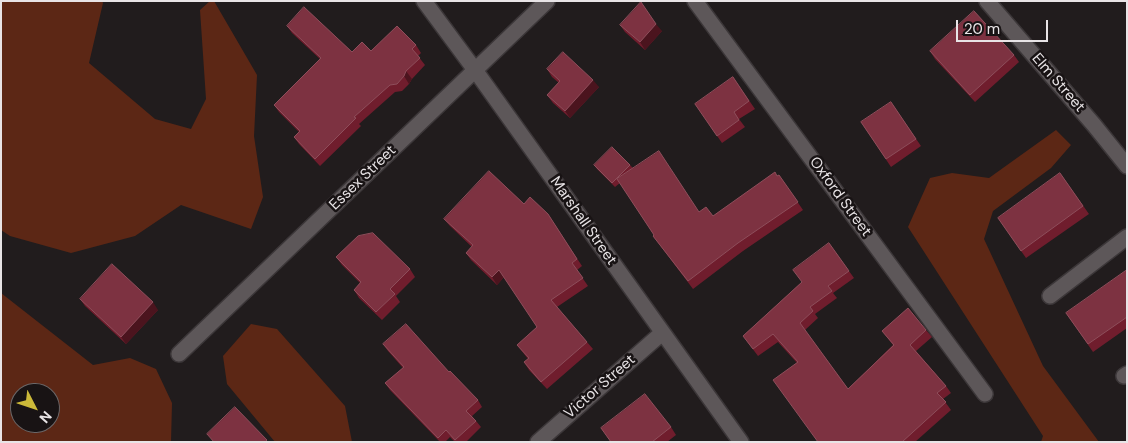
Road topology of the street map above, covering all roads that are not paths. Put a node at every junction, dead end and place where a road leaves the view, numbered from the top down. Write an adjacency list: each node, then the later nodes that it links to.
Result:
1 (424, 1): 5 (street, Marshall Street)
2 (547, 1): 5 (street, Essex Street)
3 (695, 1): 11 (street, Oxford Street)
4 (987, 1): 6 (street, Elm Street)
5 (475, 70): 9 (street, Marshall Street); 10 (street, Essex Street)
6 (1127, 166)
7 (1127, 237): 8 (street)
8 (1050, 296)
9 (662, 333): 12 (street, Victor Street); 13 (street, Marshall Street)
10 (179, 354)
11 (985, 394)
12 (538, 442)
13 (741, 442)

